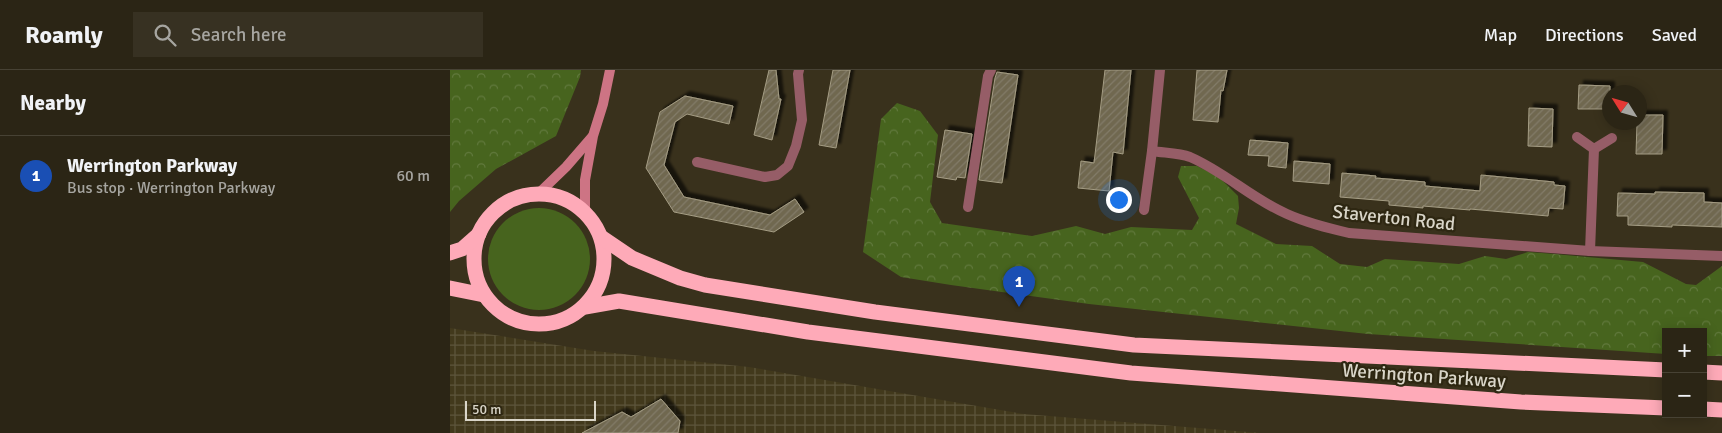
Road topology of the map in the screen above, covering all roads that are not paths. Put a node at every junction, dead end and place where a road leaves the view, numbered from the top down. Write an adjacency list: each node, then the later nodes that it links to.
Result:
1 (610, 70): 5 (street)
2 (799, 70): 10 (street)
3 (991, 70): 12 (street)
4 (1160, 70): 9 (street)
5 (593, 136): 11 (street); 14 (street)
6 (1578, 137): 8 (street)
7 (1612, 138): 8 (street)
8 (1594, 149): 17 (street)
9 (1152, 151): 13 (street); 17 (street, Staverton Road)
10 (697, 162)
11 (538, 194): 14 (highway); 15 (highway)
12 (968, 207)
13 (1144, 210)
14 (585, 212): 16 (highway)
15 (479, 234): 18 (highway); 21 (highway)
16 (601, 237): 22 (highway); 23 (highway, Werrington Parkway)
17 (1590, 251): 19 (street, Staverton Road)
18 (450, 253)
19 (1722, 256)
20 (450, 288): 21 (highway)
21 (484, 294): 22 (highway)
22 (585, 306): 26 (highway, Werrington Parkway)
23 (1662, 370)
24 (1707, 372): 25 (highway)
25 (1722, 373)
26 (1662, 408)
27 (1707, 409): 28 (highway)
28 (1722, 410)

